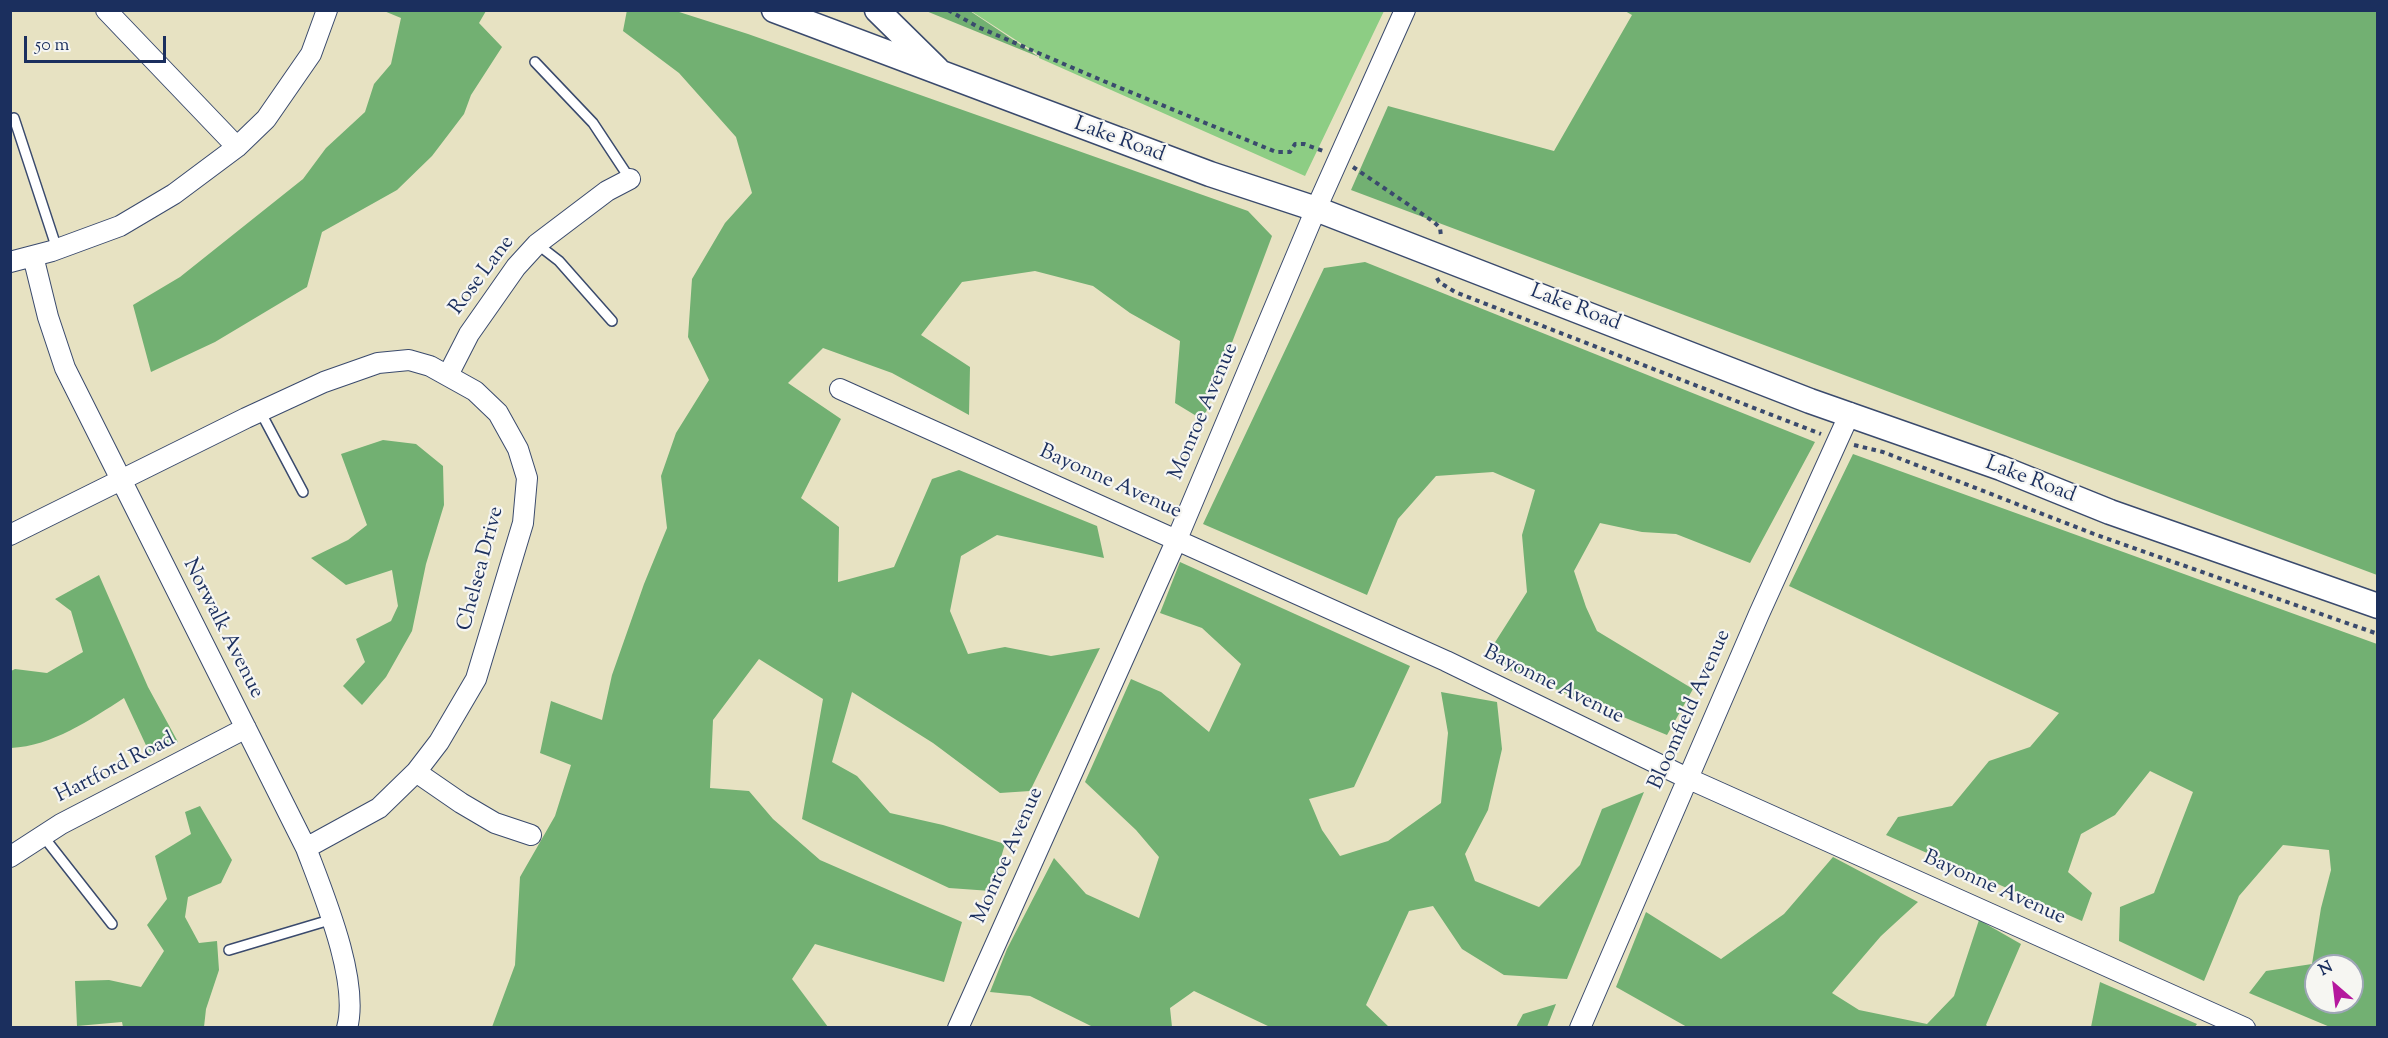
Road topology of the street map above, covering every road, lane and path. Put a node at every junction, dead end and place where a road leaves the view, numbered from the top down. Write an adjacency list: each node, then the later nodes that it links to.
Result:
1 (106, 10): 10 (street)
2 (327, 10): 10 (street)
3 (774, 10): 8 (street, Lake Road)
4 (877, 10): 8 (street)
5 (948, 10): 11 (path)
6 (1405, 10): 14 (street, Monroe Avenue)
7 (535, 62): 13 (lane)
8 (945, 76): 14 (street, Lake Road)
9 (14, 118): 17 (lane)
10 (237, 147): 17 (street)
11 (1326, 152)
12 (1352, 167): 15 (path)
13 (630, 179): 16 (street, Rose Lane)
14 (1316, 209): 25 (street, Lake Road); 31 (street, Monroe Avenue)
15 (1441, 243)
16 (537, 244): 21 (lane); 22 (street, Rose Lane)
17 (57, 249): 18 (street)
18 (33, 256): 19 (street); 28 (street, Norwalk Avenue)
19 (10, 261)
20 (1436, 275): 26 (path)
21 (612, 321)
22 (448, 375): 24 (street, Chelsea Drive); 35 (street, Chelsea Drive)
23 (840, 389): 31 (street, Bayonne Avenue)
24 (260, 411): 28 (street, Chelsea Drive); 29 (lane)
25 (1850, 413): 32 (street, Lake Road); 36 (street, Bloomfield Avenue)
26 (1825, 435)
27 (1848, 444): 33 (path)
28 (121, 480): 30 (street, Chelsea Drive); 34 (street, Norwalk Avenue)
29 (303, 492)
30 (10, 535)
31 (1177, 539): 36 (street, Bayonne Avenue); 45 (street, Monroe Avenue)
32 (2378, 606)
33 (2378, 634)
34 (246, 728): 38 (street, Hartford Road); 39 (street, Norwalk Avenue)
35 (416, 772): 37 (street); 39 (street, Chelsea Drive)
36 (1687, 778): 46 (street, Bloomfield Avenue); 47 (street, Bayonne Avenue)
37 (531, 835)
38 (43, 836): 40 (street, Hartford Road); 42 (lane)
39 (306, 848): 41 (street, Norwalk Avenue)
40 (10, 857)
41 (333, 919): 43 (lane); 44 (street, Norwalk Avenue)
42 (112, 924)
43 (229, 950)
44 (347, 1028)
45 (958, 1028)
46 (1580, 1028)
47 (2245, 1028)

